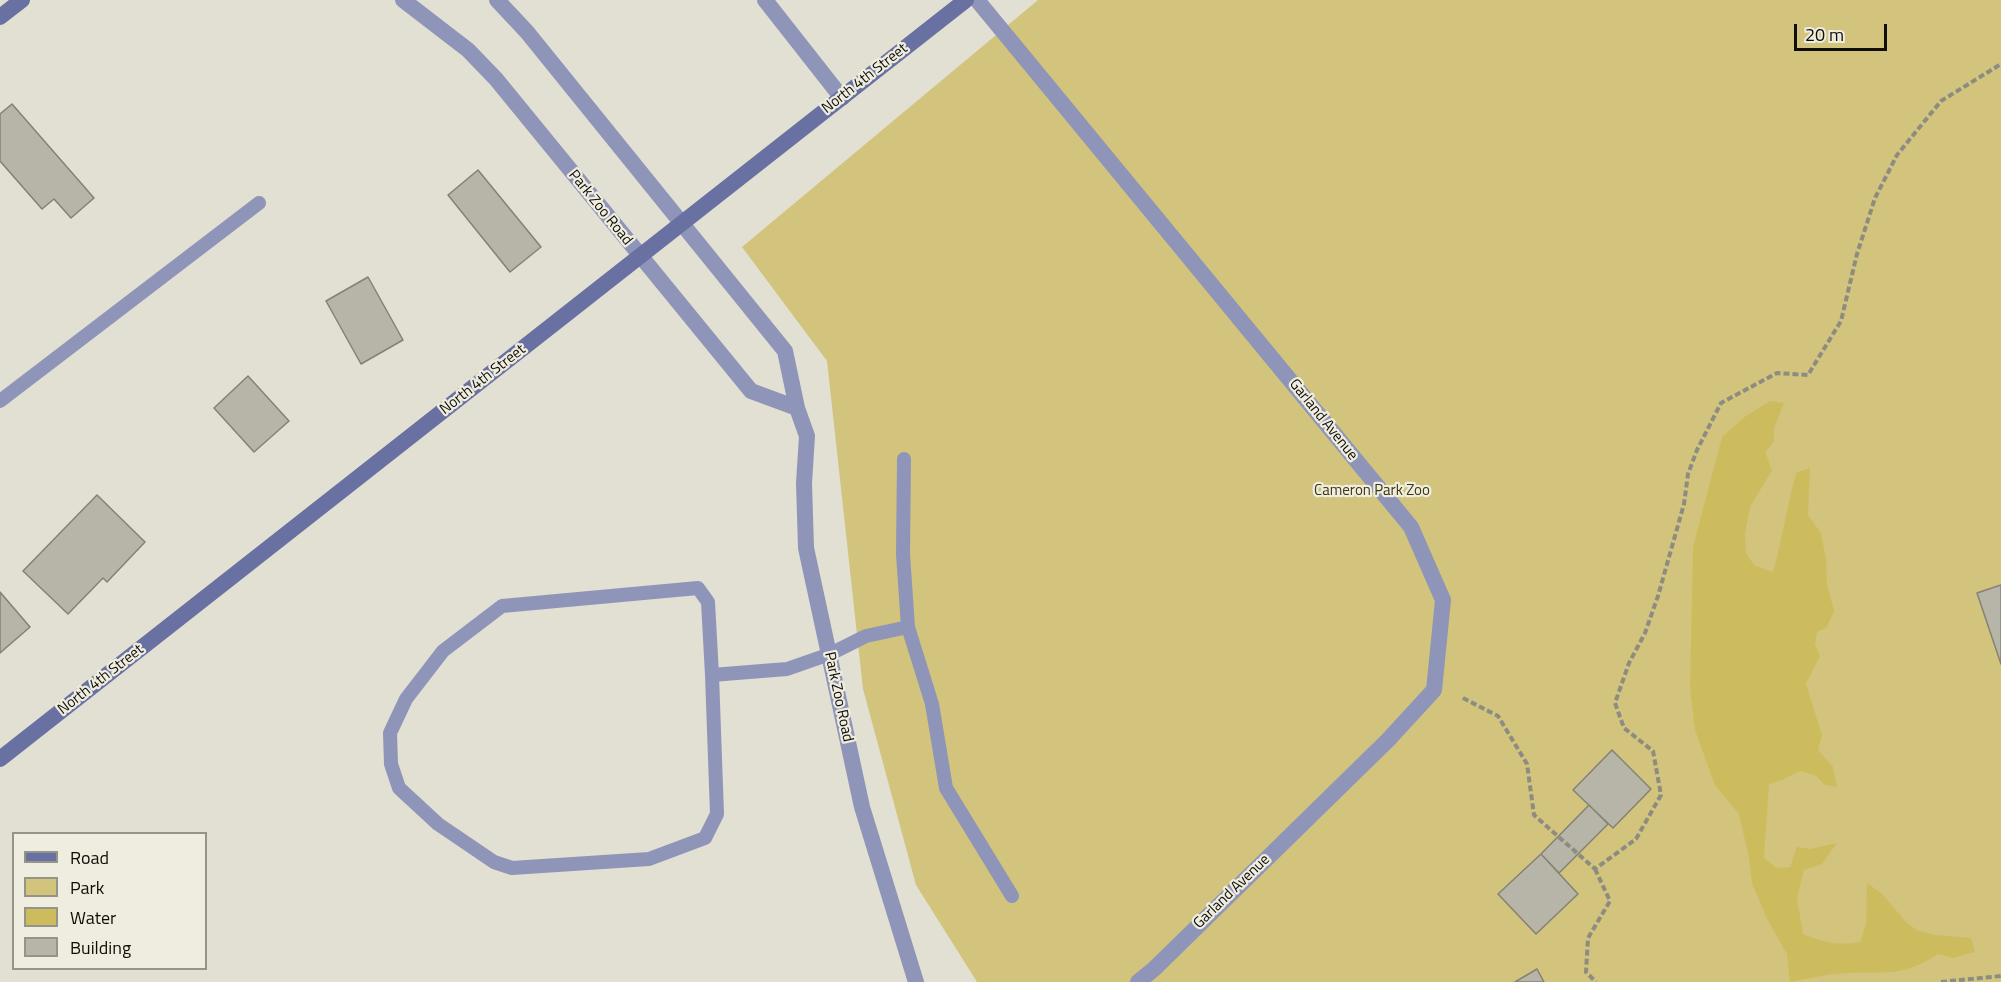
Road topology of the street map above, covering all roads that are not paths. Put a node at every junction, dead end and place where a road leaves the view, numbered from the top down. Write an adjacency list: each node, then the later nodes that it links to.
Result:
1 (22, 0): 7 (main road)
2 (404, 0): 11 (street, Park Zoo Road)
3 (497, 0): 10 (street, Park Zoo Road)
4 (765, 0): 8 (street)
5 (966, 0): 8 (main road, North 4th Street)
6 (977, 0): 21 (street, Garland Avenue)
7 (0, 17)
8 (842, 98): 10 (main road, North 4th Street)
9 (259, 203): 12 (lane)
10 (682, 224): 11 (main road, North 4th Street); 13 (street, Park Zoo Road)
11 (640, 257): 13 (street, Park Zoo Road); 18 (main road, North 4th Street)
12 (0, 401)
13 (797, 408): 16 (street, Park Zoo Road)
14 (904, 459): 15 (lane)
15 (908, 627): 16 (lane); 19 (lane)
16 (830, 654): 17 (lane); 20 (street, Park Zoo Road)
17 (712, 675): 17 (lane)
18 (0, 759)
19 (1012, 896)
20 (916, 982)
21 (1138, 982)

